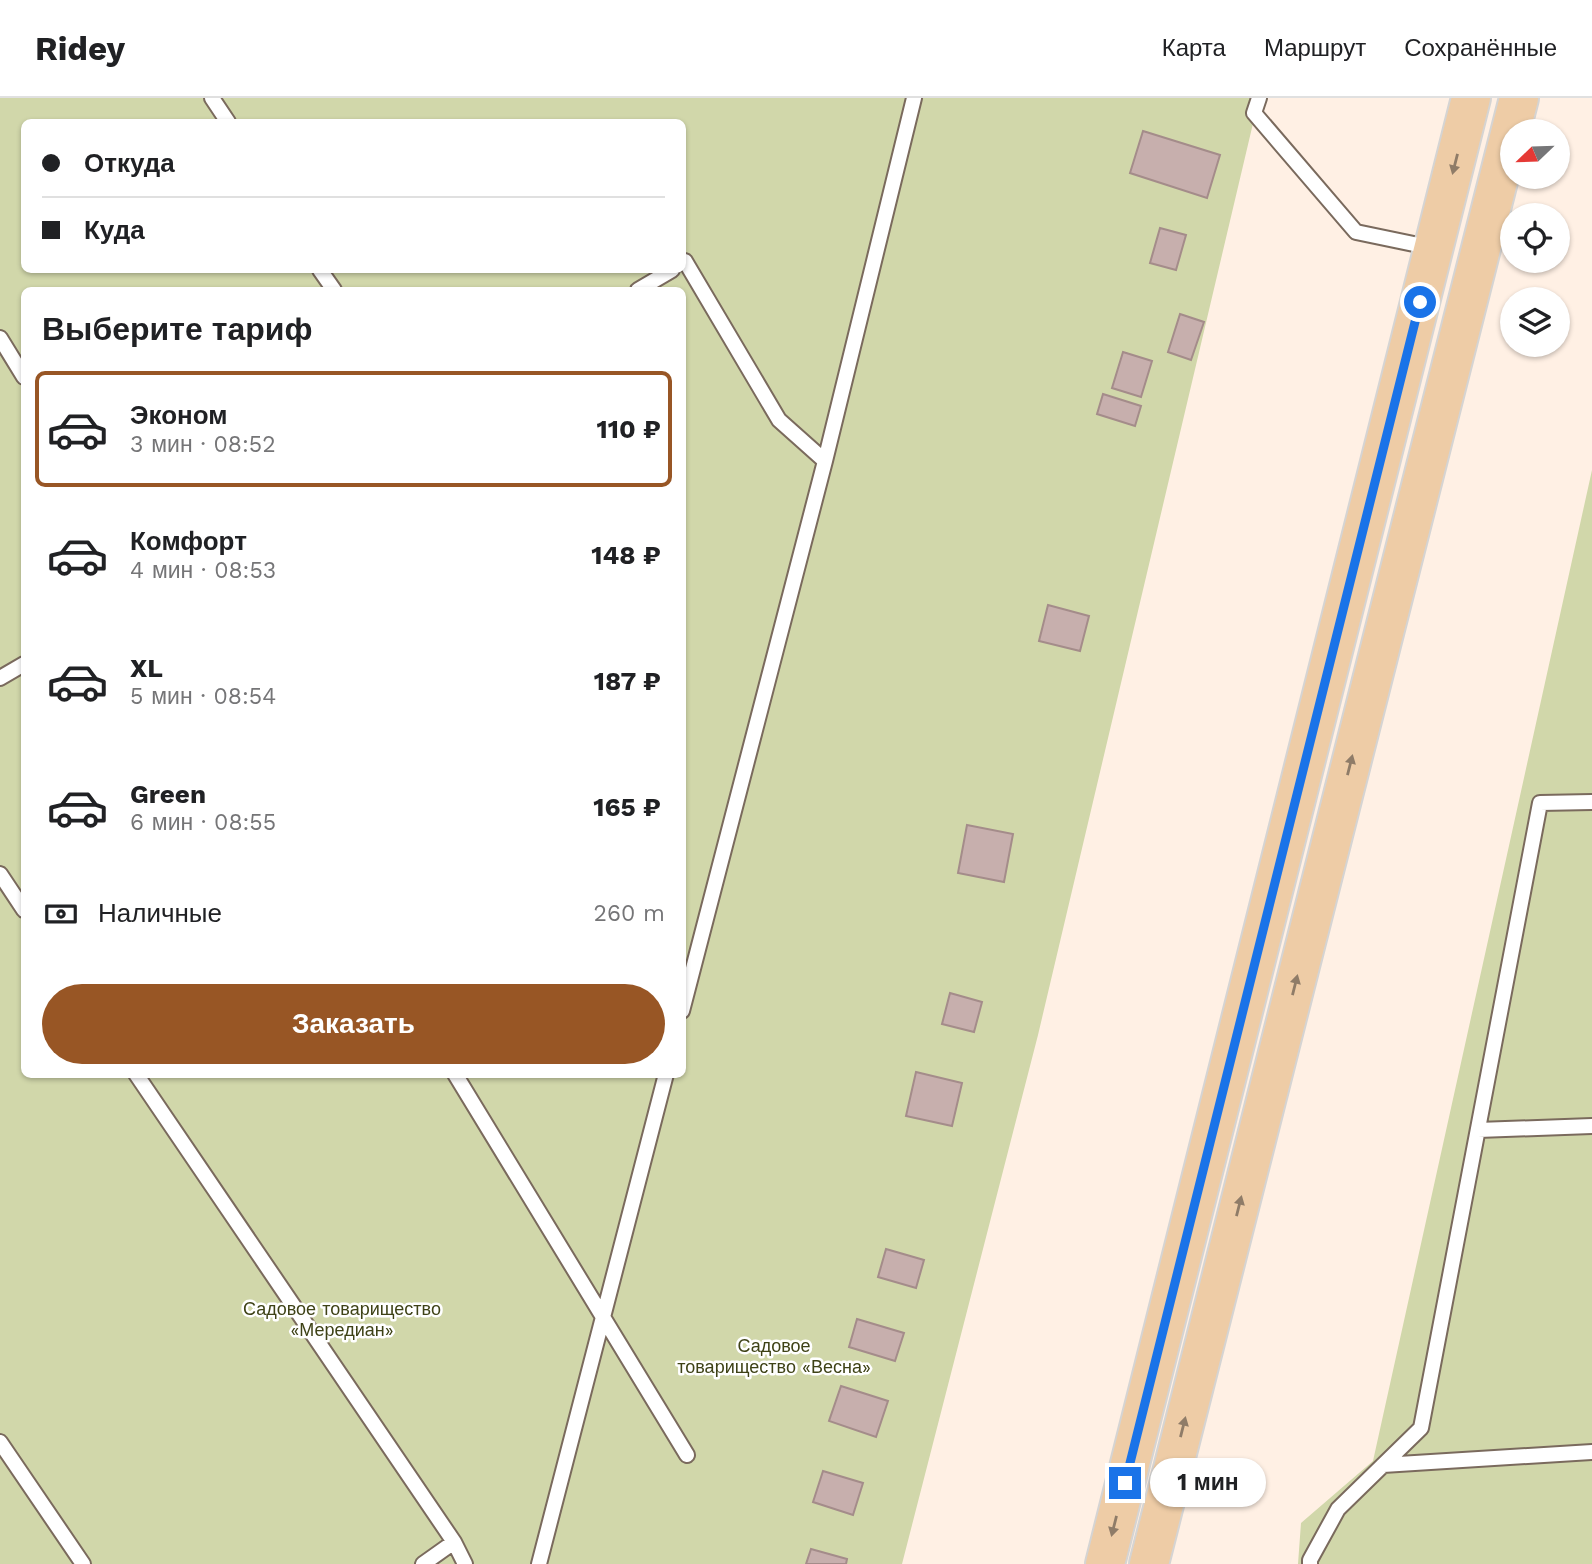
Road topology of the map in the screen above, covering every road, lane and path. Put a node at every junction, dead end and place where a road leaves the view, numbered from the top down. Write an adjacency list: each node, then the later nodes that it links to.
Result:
1 (212, 98): 6 (lane)
2 (914, 98): 13 (lane)
3 (1259, 98): 7 (lane)
4 (1471, 98): 7 (main road, one-way to 7)
5 (1519, 98): 36 (main road, one-way to 5)
6 (226, 119)
7 (1434, 248): 35 (main road, one-way to 35)
8 (686, 263): 13 (lane)
9 (667, 273): 10 (lane)
10 (643, 287)
11 (0, 338): 12 (lane)
12 (21, 372)
13 (825, 461): 19 (lane)
14 (21, 666): 15 (lane)
15 (0, 678)
16 (1592, 802): 24 (lane)
17 (0, 874): 18 (lane)
18 (21, 906)
19 (686, 996)
20 (139, 1078): 30 (lane)
21 (457, 1078): 25 (lane)
22 (665, 1078): 25 (lane)
23 (1592, 1126): 24 (lane)
24 (1478, 1130): 29 (lane)
25 (603, 1317): 28 (lane); 34 (lane)
26 (0, 1442): 31 (lane)
27 (1592, 1452): 29 (lane)
28 (687, 1455)
29 (1383, 1465): 37 (lane)
30 (454, 1542): 32 (lane); 33 (lane)
31 (83, 1564)
32 (422, 1564)
33 (465, 1564)
34 (539, 1564)
35 (1105, 1564)
36 (1149, 1564)
37 (1310, 1564)

